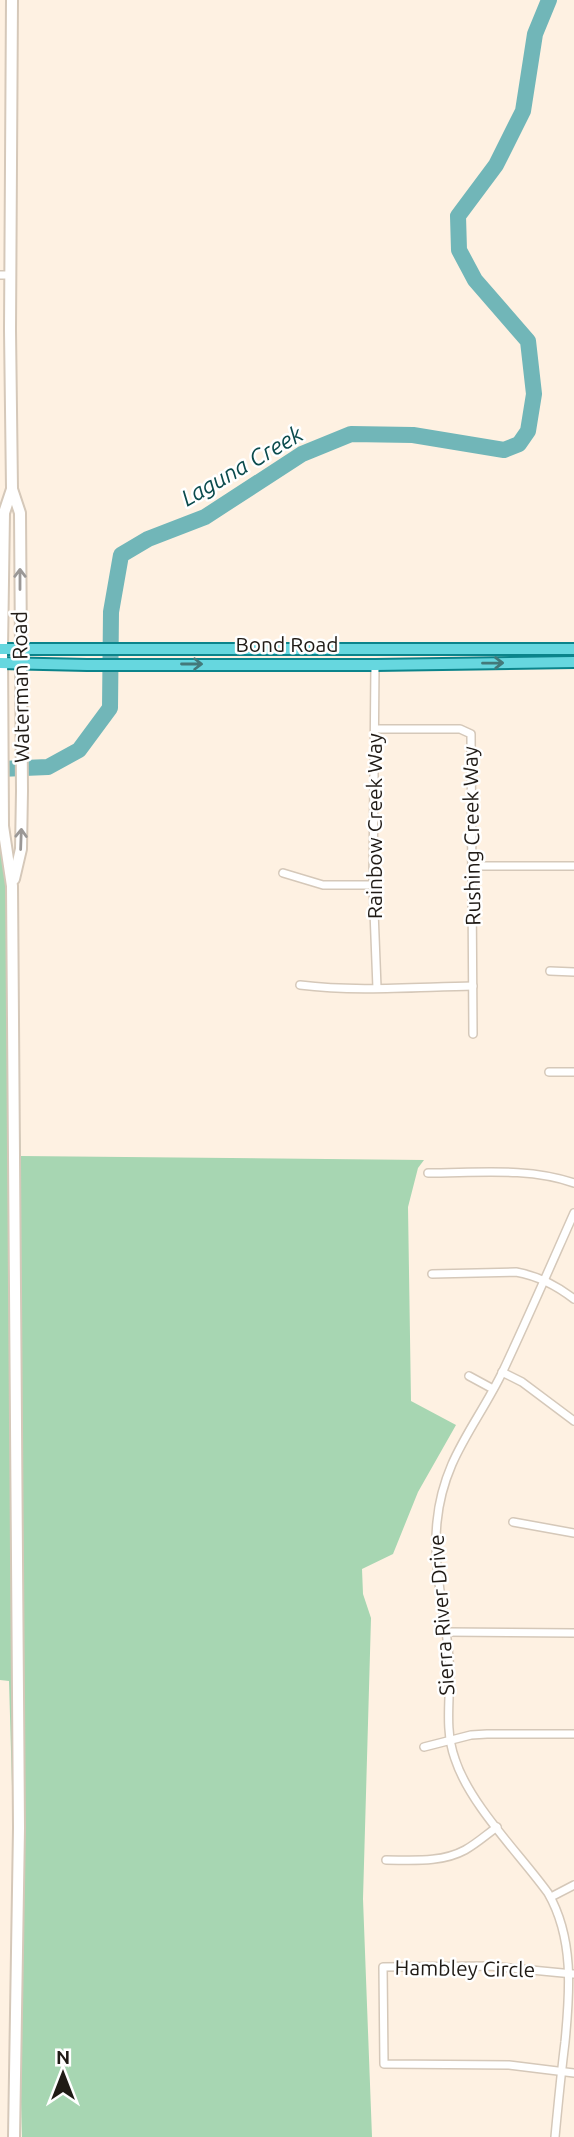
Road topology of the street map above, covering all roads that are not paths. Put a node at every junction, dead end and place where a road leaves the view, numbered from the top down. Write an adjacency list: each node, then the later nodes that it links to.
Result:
1 (12, 0): 2 (main road, Waterman Road)
2 (5, 275): 3 (main road, Waterman Road)
3 (12, 489): 4 (main road, Waterman Road); 5 (main road, Waterman Road, one-way to 3)
4 (1, 649): 5 (main road, Bond Road); 9 (main road, Waterman Road)
5 (20, 649): 7 (main road, Bond Road); 10 (main road, Waterman Road)
6 (574, 649): 7 (main road, Bond Road)
7 (475, 650): 11 (main road)
8 (574, 662): 11 (main road, Bond Road, one-way to 8)
9 (1, 663): 10 (main road, Bond Road); 17 (main road, Waterman Road)
10 (20, 663): 11 (main road, Bond Road, one-way to 11); 17 (main road, Waterman Road, one-way to 10)
11 (375, 665): 12 (street, Rainbow Creek Way)
12 (375, 729): 13 (street, Rushing Creek Way); 16 (street, Rainbow Creek Way)
13 (472, 866): 14 (street); 21 (street, Rushing Creek Way)
14 (574, 866)
15 (282, 873): 16 (street)
16 (373, 885): 22 (street, Rainbow Creek Way)
17 (12, 886): 50 (main road, Waterman Road)
18 (550, 971): 19 (street)
19 (574, 972)
20 (300, 985): 22 (street)
21 (473, 986): 22 (street); 23 (street, Rushing Creek Way)
22 (377, 988)
23 (473, 1034)
24 (550, 1072): 25 (street)
25 (574, 1072)
26 (428, 1173): 27 (street)
27 (574, 1183)
28 (574, 1213): 30 (street, Sierra River Drive)
29 (432, 1274): 30 (street)
30 (544, 1279): 31 (street); 32 (street, Sierra River Drive)
31 (574, 1299)
32 (502, 1372): 34 (street, Sierra River Drive); 35 (street)
33 (470, 1376): 34 (street)
34 (493, 1389): 38 (street, Sierra River Drive)
35 (574, 1421)
36 (513, 1522): 37 (street)
37 (574, 1533)
38 (446, 1632): 39 (street); 41 (street, Sierra River Drive)
39 (574, 1633)
40 (574, 1734): 41 (street)
41 (450, 1740): 42 (street); 43 (street, Sierra River Drive)
42 (424, 1747)
43 (497, 1827): 44 (street); 46 (street, Sierra River Drive)
44 (387, 1860)
45 (574, 1885): 46 (street)
46 (551, 1898): 47 (street, Sierra River Drive)
47 (573, 1974): 48 (street, Sierra River Drive); 48 (street, Hambley Circle)
48 (562, 2071): 49 (street); 51 (street, Sierra River Drive)
49 (574, 2073)
50 (14, 2137)
51 (555, 2137)

